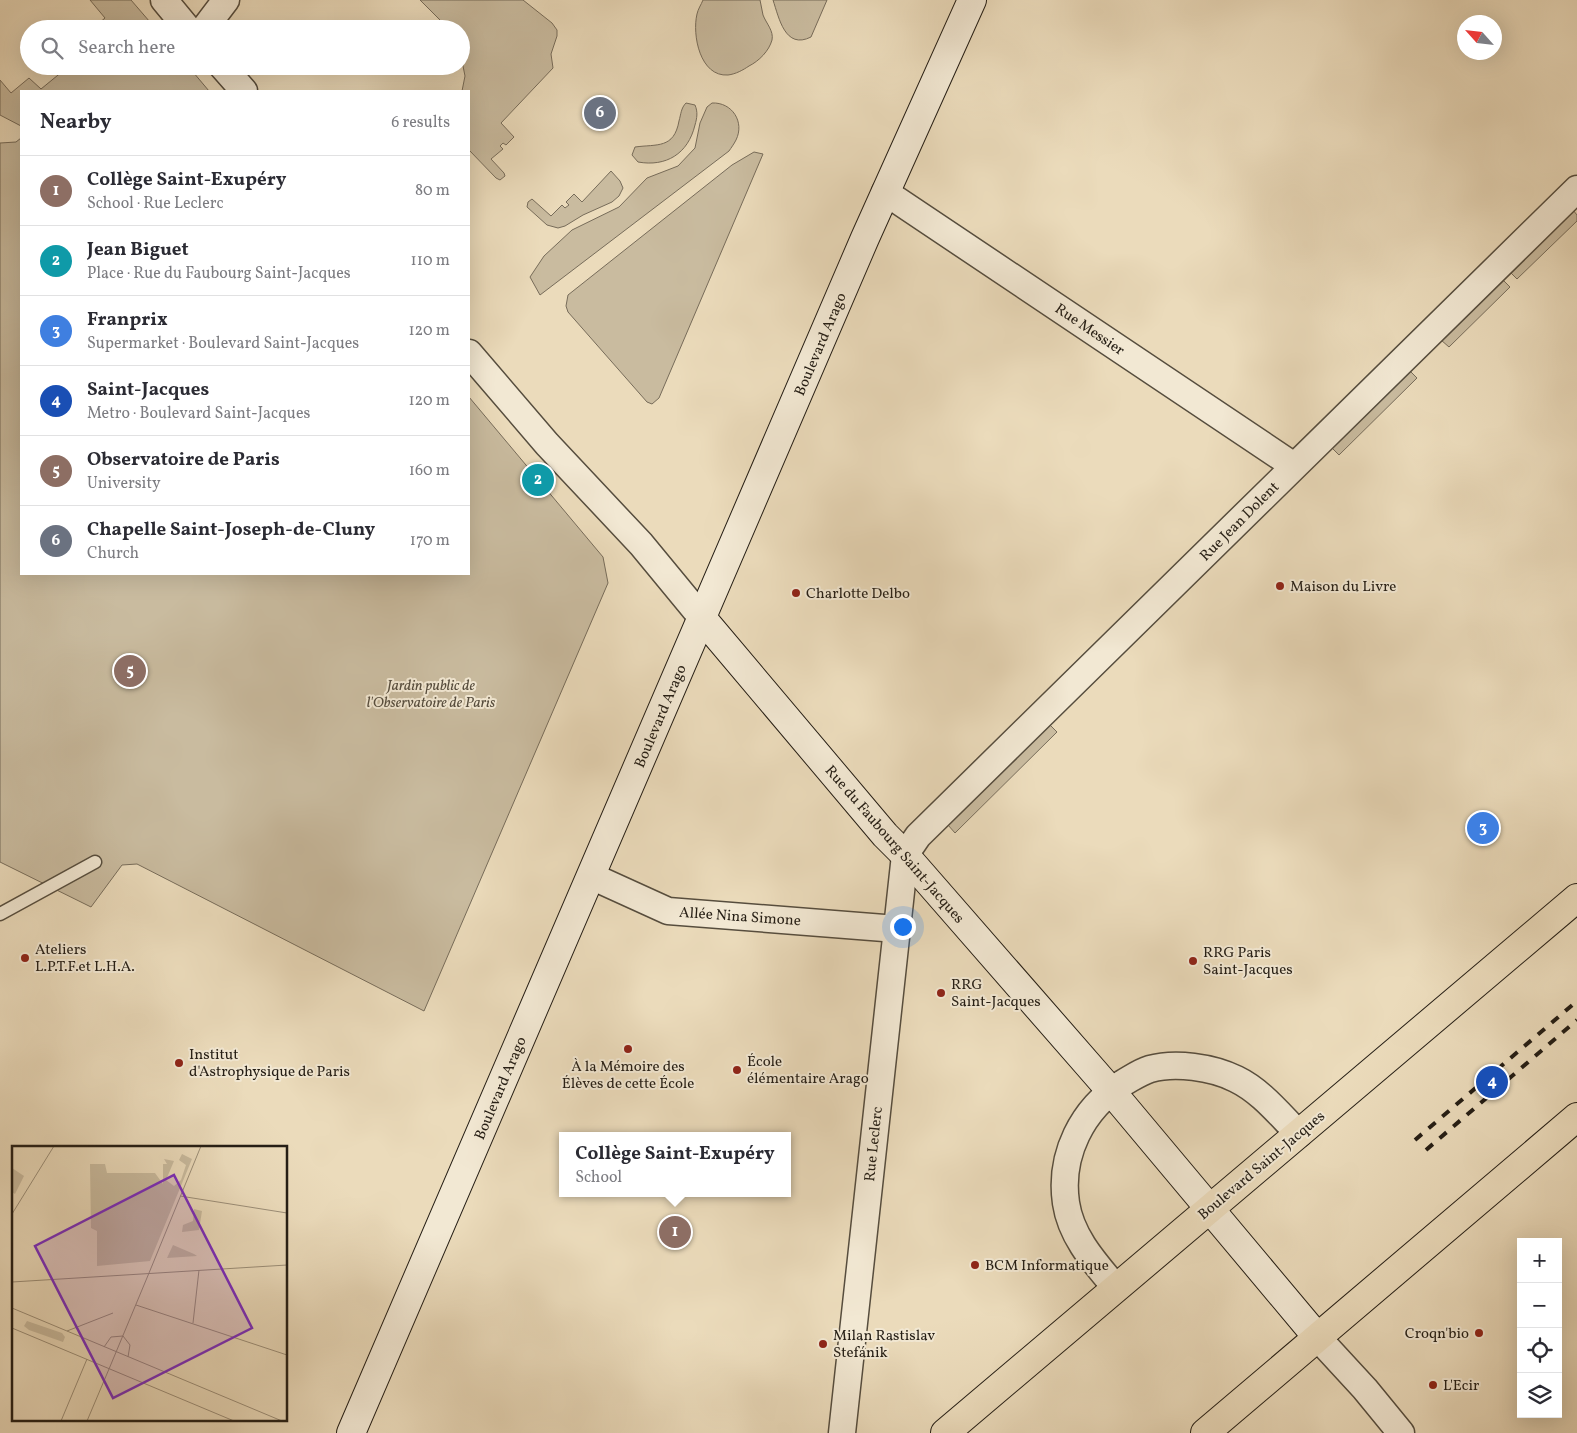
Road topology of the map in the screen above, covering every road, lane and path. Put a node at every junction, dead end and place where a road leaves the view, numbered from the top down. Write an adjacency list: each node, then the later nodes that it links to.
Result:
1 (164, 0): 4 (street)
2 (226, 0): 5 (street)
3 (972, 0): 9 (main road, Boulevard Arago)
4 (181, 20)
5 (211, 20)
6 (230, 75): 7 (street)
7 (243, 90)
8 (1577, 189): 11 (street, Rue Jean Dolent)
9 (885, 192): 11 (street, Rue Messier); 12 (main road, Boulevard Arago)
10 (470, 354): 12 (street, Rue du Faubourg Saint-Jacques)
11 (1294, 466): 13 (street, Rue Jean Dolent)
12 (702, 618): 13 (main road, Rue du Faubourg Saint-Jacques); 15 (main road, Boulevard Arago)
13 (905, 855): 18 (street, Rue Leclerc); 19 (main road, Rue du Faubourg Saint-Jacques)
14 (94, 862): 17 (lane)
15 (591, 876): 18 (street, Allée Nina Simone); 25 (main road, Boulevard Arago)
16 (1577, 898): 21 (main road, Boulevard Saint-Jacques)
17 (0, 914)
18 (897, 929): 26 (street, Rue Leclerc)
19 (1111, 1091): 21 (street); 22 (main road, Rue du Faubourg Saint-Jacques); 23 (street)
20 (1577, 1117): 24 (main road)
21 (1299, 1134): 22 (main road, Boulevard Saint-Jacques)
22 (1210, 1208): 23 (main road, Boulevard Saint-Jacques); 24 (main road, Rue du Faubourg Saint-Jacques)
23 (1116, 1288): 27 (main road, Boulevard Saint-Jacques)
24 (1318, 1338): 28 (main road); 29 (street)
25 (351, 1433)
26 (842, 1433)
27 (945, 1433)
28 (1205, 1433)
29 (1401, 1433)

